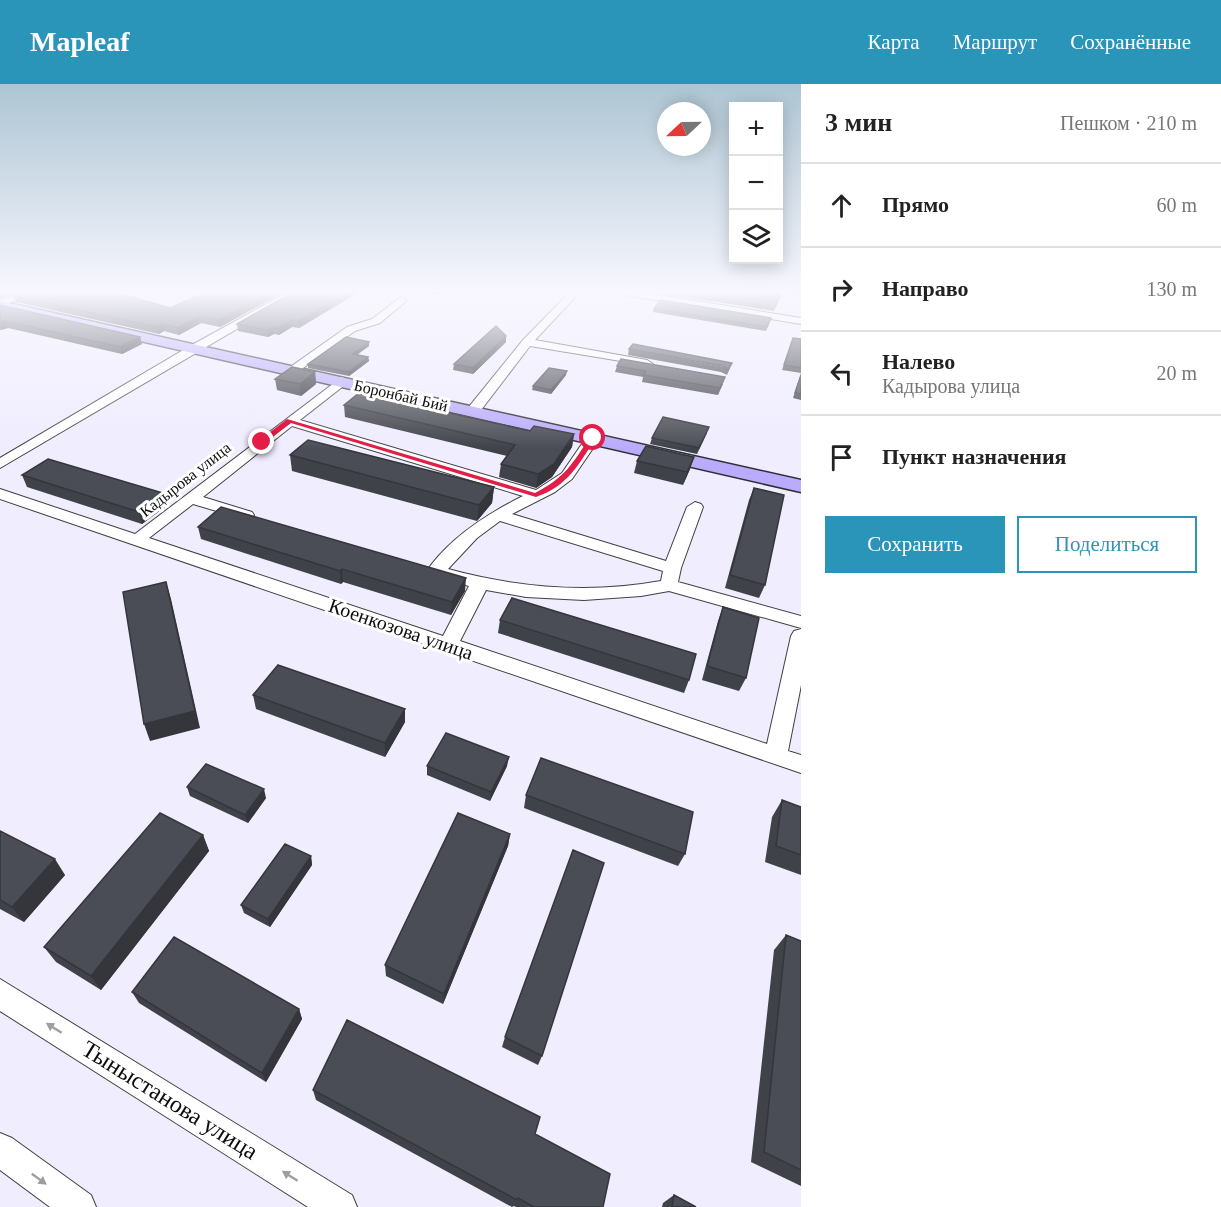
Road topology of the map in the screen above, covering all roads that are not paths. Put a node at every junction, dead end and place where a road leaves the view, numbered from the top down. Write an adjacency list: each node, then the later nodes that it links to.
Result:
1 (178, 344): 6 (street, Боронбай Бий)
2 (200, 344): 6 (street)
3 (329, 344): 8 (street)
4 (525, 344): 10 (street)
5 (540, 344): 7 (street)
6 (194, 348): 8 (street, Боронбай Бий); 13 (street)
7 (664, 367)
8 (292, 370): 9 (street, Боронбай Бий)
9 (342, 381): 10 (street, Боронбай Бий); 11 (street, Кадырова улица)
10 (473, 411): 12 (street, Боронбай Бий)
11 (290, 421): 16 (street); 17 (street, Кадырова улица)
12 (593, 438): 14 (street, Боронбай Бий); 16 (street)
13 (0, 464)
14 (801, 486)
15 (0, 494): 21 (street, Коенкозова улица)
16 (536, 495): 19 (street)
17 (190, 498): 20 (street); 21 (street, Кадырова улица)
18 (695, 507): 22 (street)
19 (498, 515): 22 (street); 23 (street)
20 (257, 518)
21 (137, 540): 26 (street, Коенкозова улица)
22 (671, 577): 23 (street); 24 (street)
23 (479, 585): 26 (street)
24 (801, 622)
25 (801, 636): 27 (street)
26 (448, 645): 27 (street, Коенкозова улица)
27 (776, 755): 28 (street, Коенкозова улица)
28 (801, 764)
29 (0, 994): 32 (street, Тыныстанова улица, one-way to 29)
30 (0, 1150): 31 (street, one-way to 31)
31 (79, 1207)
32 (340, 1207)

